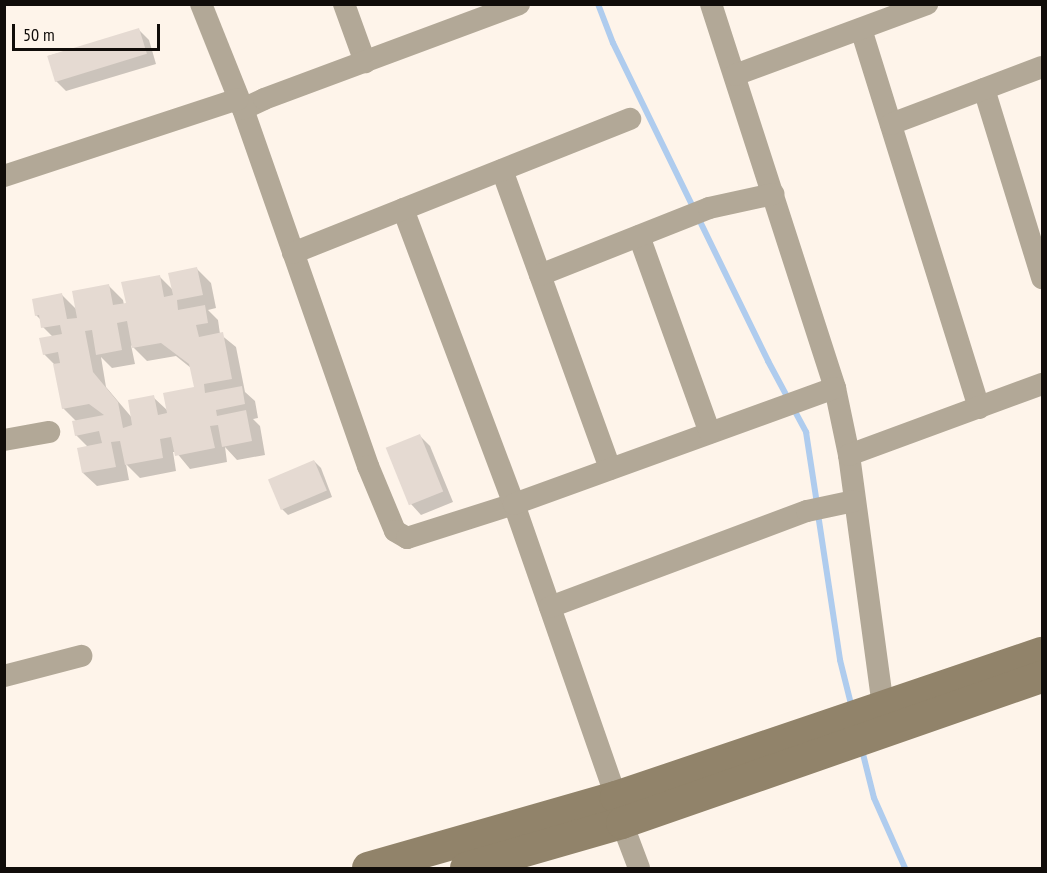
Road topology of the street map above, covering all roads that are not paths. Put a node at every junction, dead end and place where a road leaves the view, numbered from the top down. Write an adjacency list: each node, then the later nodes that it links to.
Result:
1 (201, 4): 11 (street)
2 (344, 4): 7 (street)
3 (519, 4): 7 (street)
4 (711, 4): 9 (street)
5 (927, 4): 6 (street)
6 (861, 29): 9 (street); 13 (street)
7 (365, 62): 11 (street)
8 (1042, 67): 10 (street)
9 (735, 75): 16 (street)
10 (984, 89): 13 (street); 21 (street)
11 (240, 104): 15 (street); 19 (street)
12 (630, 119): 14 (street)
13 (891, 124): 24 (street)
14 (502, 170): 17 (street); 20 (street)
15 (4, 176)
16 (773, 194): 18 (street); 23 (street)
17 (403, 209): 19 (street); 31 (street)
18 (639, 236): 20 (street); 26 (street)
19 (293, 253): 31 (street)
20 (540, 275): 29 (street)
21 (1042, 278)
22 (1042, 384): 24 (street)
23 (835, 388): 26 (street); 28 (street)
24 (979, 408): 28 (street)
25 (49, 432): 27 (street)
26 (710, 433): 29 (street)
27 (4, 440)
28 (849, 455): 30 (street)
29 (610, 469): 31 (street)
30 (854, 501): 32 (street); 37 (street)
31 (514, 504): 32 (street)
32 (550, 607): 38 (street)
33 (1042, 653): 37 (street)
34 (81, 656): 35 (street)
35 (4, 676)
36 (1042, 677): 37 (street)
37 (867, 723): 38 (street)
38 (619, 810): 39 (street); 40 (street); 41 (street)
39 (368, 868)
40 (466, 868)
41 (639, 868)

